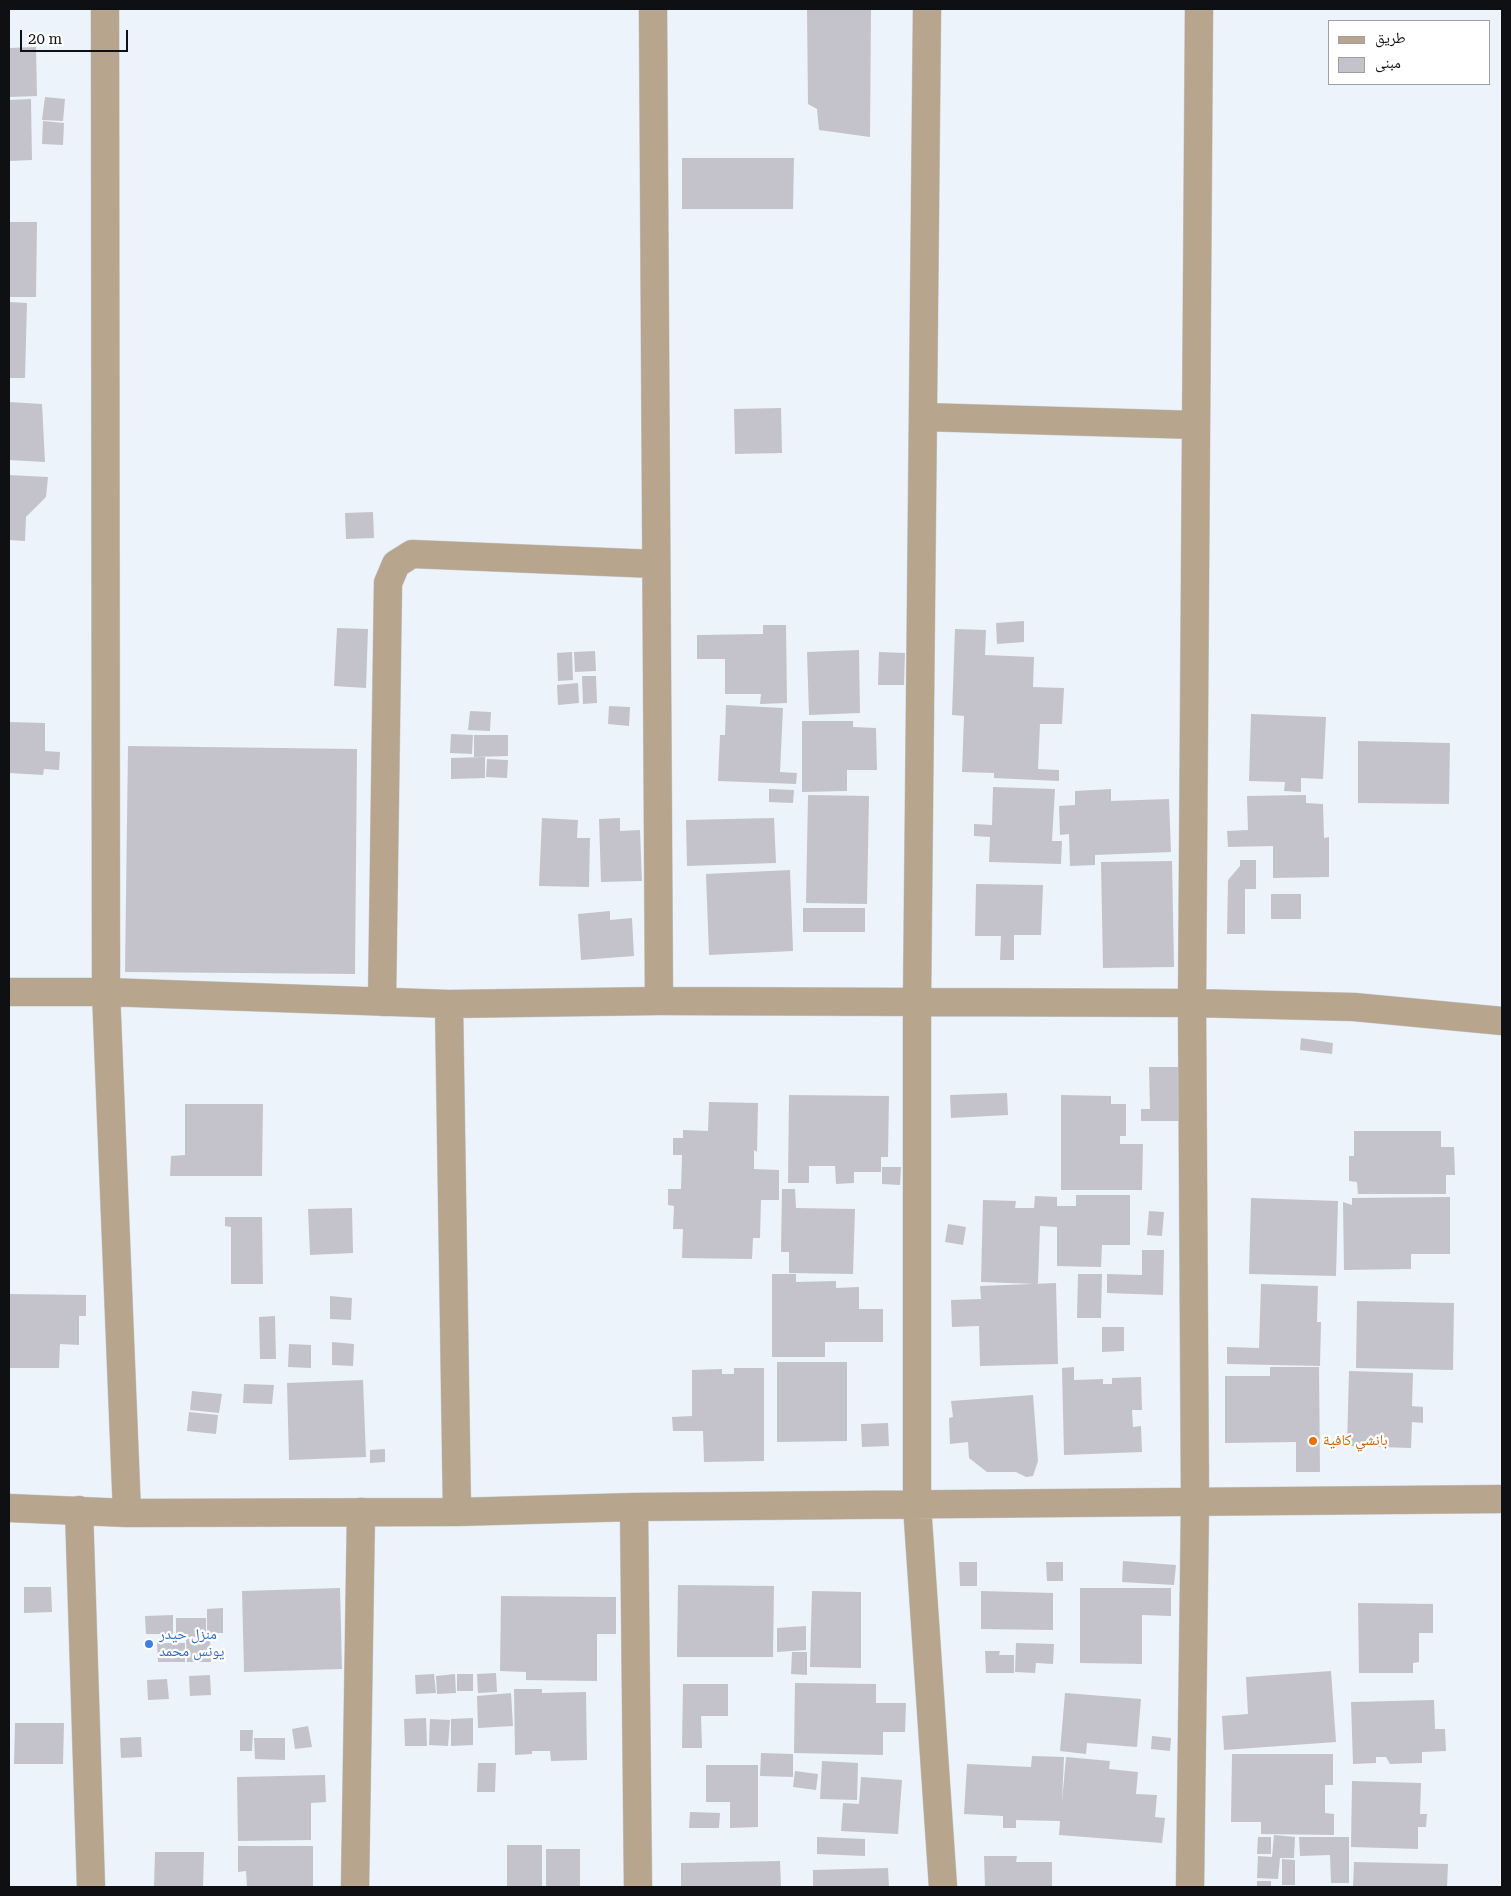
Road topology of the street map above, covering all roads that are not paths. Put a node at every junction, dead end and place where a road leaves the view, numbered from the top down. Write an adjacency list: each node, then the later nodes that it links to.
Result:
1 (105, 9): 9 (street)
2 (653, 9): 7 (street)
3 (927, 9): 5 (street)
4 (1199, 9): 6 (street)
5 (923, 417): 6 (street); 12 (street)
6 (1196, 425): 13 (street)
7 (655, 564): 10 (street); 11 (street)
8 (9, 992): 9 (street)
9 (106, 992): 11 (street); 24 (street)
10 (659, 1001): 12 (street); 14 (street)
11 (382, 1002): 14 (street)
12 (917, 1002): 13 (street); 18 (street)
13 (1192, 1003): 15 (street); 17 (street)
14 (448, 1004): 23 (street)
15 (1502, 1021)
16 (1502, 1499): 17 (street)
17 (1195, 1502): 18 (street); 29 (street)
18 (917, 1505): 19 (street); 28 (street)
19 (634, 1507): 23 (street); 27 (street)
20 (9, 1508): 21 (street)
21 (79, 1510): 24 (street); 25 (street)
22 (362, 1512): 23 (street); 24 (street); 26 (street)
23 (457, 1512)
24 (127, 1513)
25 (91, 1887)
26 (355, 1887)
27 (638, 1887)
28 (942, 1887)
29 (1190, 1887)

